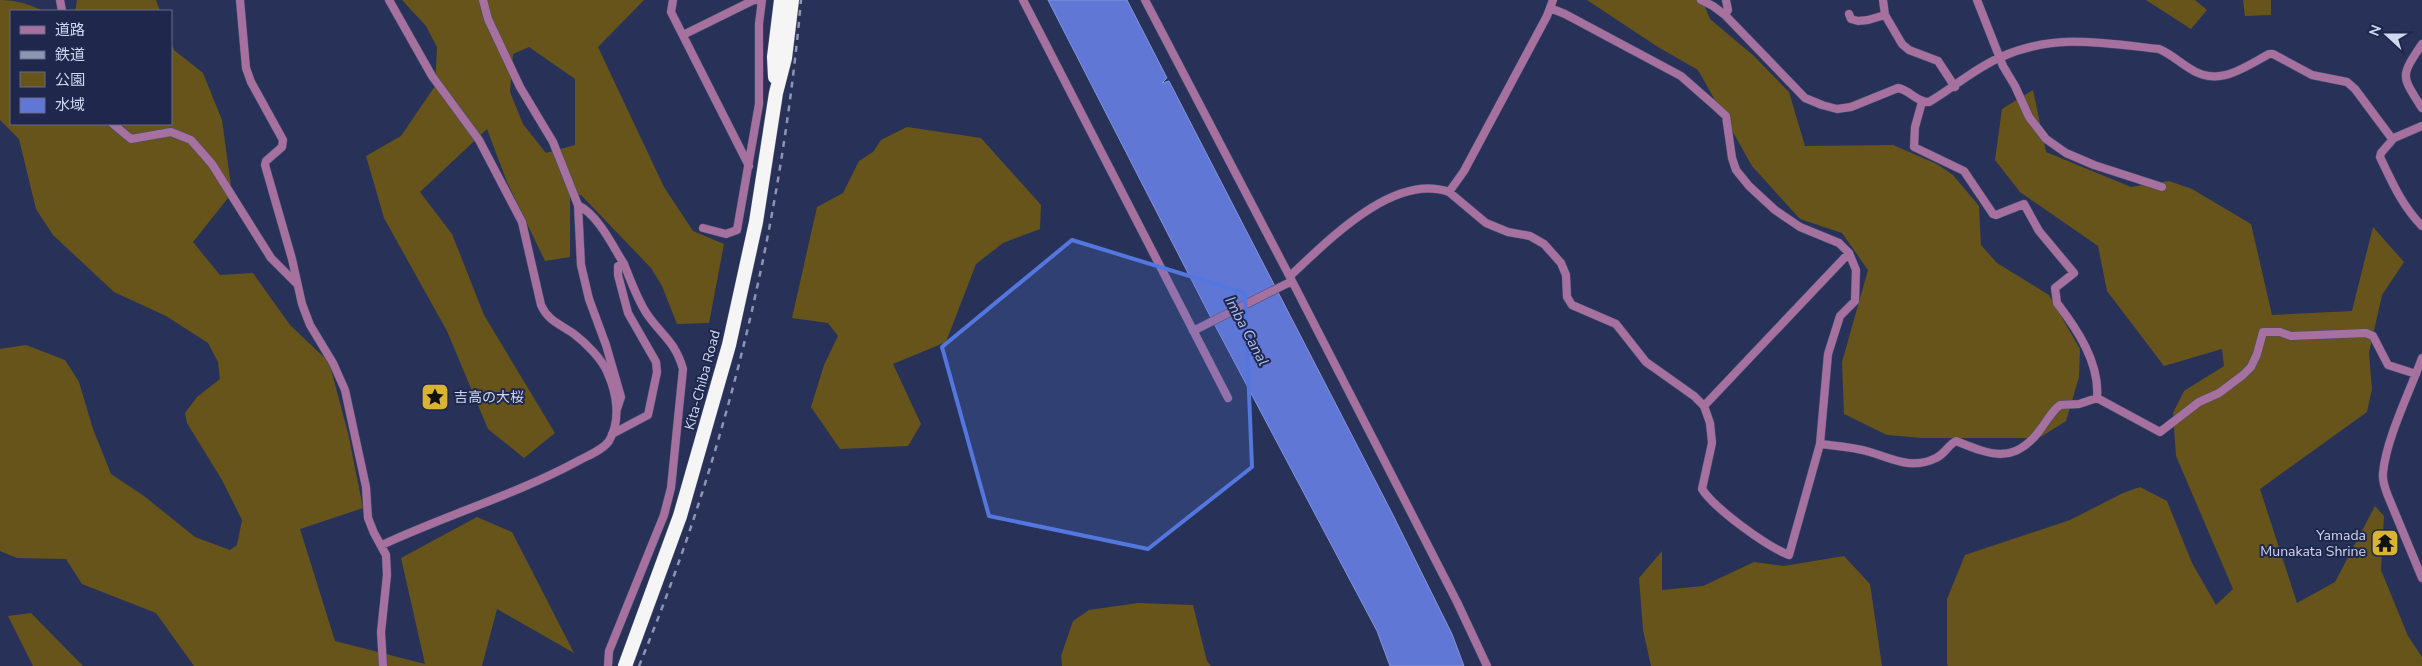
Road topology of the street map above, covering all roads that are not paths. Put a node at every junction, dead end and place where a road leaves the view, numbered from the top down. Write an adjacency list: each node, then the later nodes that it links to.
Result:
1 (240, 0): 38 (street)
2 (389, 0): 45 (street)
3 (483, 0): 32 (street)
4 (672, 0): 19 (street)
5 (762, 0): 19 (street); 29 (street)
6 (781, 0): 23 (highway, Kita-Chiba Road)
7 (792, 0): 23 (highway, Kita-Chiba Road)
8 (1023, 0): 39 (street)
9 (1145, 0): 37 (street)
10 (1553, 0): 15 (street)
11 (1700, 0): 18 (street)
12 (1726, 0): 18 (street)
13 (1883, 0): 17 (street)
14 (1977, 0): 21 (street)
15 (1550, 8): 31 (street); 35 (street)
16 (1849, 14): 17 (street)
17 (1885, 15): 22 (street)
18 (1725, 16): 24 (street)
19 (683, 35): 29 (street)
20 (2422, 44): 25 (street)
21 (2000, 57): 22 (street); 28 (street); 30 (street)
22 (1955, 87): 24 (street)
23 (776, 93): 52 (highway, Kita-Chiba Road)
24 (1922, 102): 43 (street)
25 (2422, 108)
26 (114, 125): 38 (street)
27 (2422, 126): 28 (street)
28 (2394, 138): 33 (street)
29 (749, 166): 34 (street)
30 (2162, 186)
31 (1449, 192): 37 (street); 44 (street)
32 (578, 205): 36 (street); 45 (street)
33 (2422, 226)
34 (703, 228)
35 (1849, 253): 44 (street); 47 (street)
36 (624, 264): 46 (street); 51 (street)
37 (1291, 279): 39 (street); 53 (street)
38 (296, 283): 48 (street)
39 (1194, 331): 42 (street)
40 (2422, 358): 41 (street)
41 (2419, 369): 43 (street); 49 (street)
42 (1228, 398)
43 (2097, 398): 47 (street)
44 (1704, 406): 47 (street)
45 (617, 411): 46 (street)
46 (612, 434): 48 (street)
47 (1820, 444)
48 (382, 545): 50 (street)
49 (2422, 578)
50 (383, 666)
51 (608, 666)
52 (624, 666)
53 (1487, 666)

